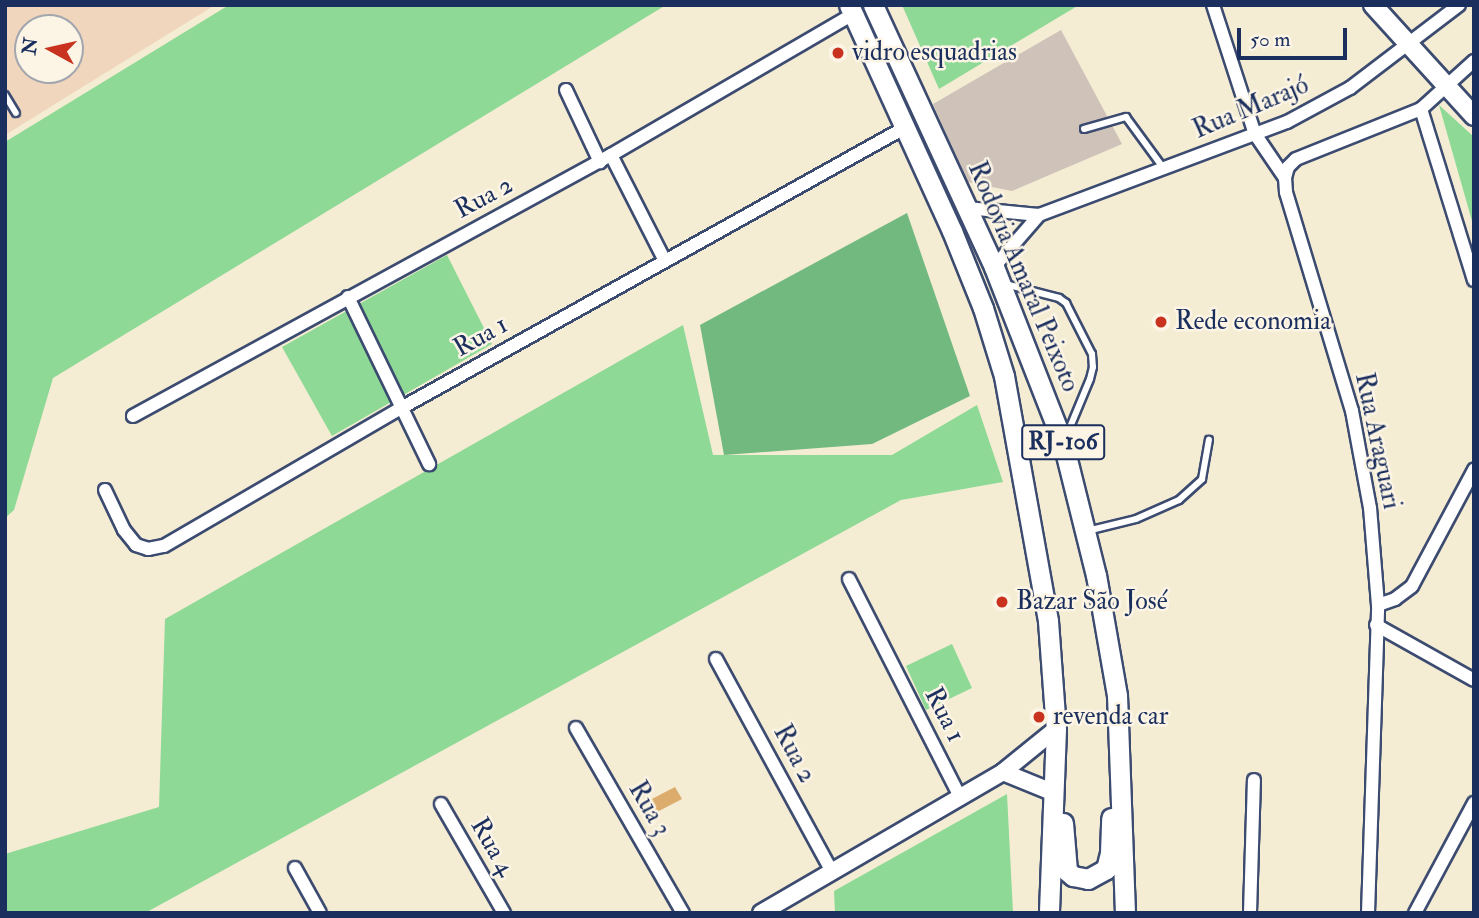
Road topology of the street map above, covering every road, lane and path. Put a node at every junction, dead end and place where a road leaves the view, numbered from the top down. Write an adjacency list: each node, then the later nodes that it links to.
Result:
1 (873, 5): 20 (highway, Rodovia Amaral Peixoto / RJ-106)
2 (1213, 5): 16 (street)
3 (1373, 5): 6 (main road)
4 (1459, 5): 6 (street, Rua Marajó)
5 (851, 10): 14 (highway, Rodovia Amaral Peixoto / RJ-106); 17 (street, Rua 2)
6 (1410, 44): 8 (main road); 16 (street, Rua Marajó)
7 (1474, 61): 8 (street)
8 (1446, 86): 11 (street); 13 (main road)
9 (566, 90): 17 (street)
10 (5, 95): 12 (lane)
11 (1421, 109): 19 (street); 24 (street)
12 (16, 113)
13 (1474, 116)
14 (904, 128): 22 (street, Rua 1); 36 (highway, Rodovia Amaral Peixoto / RJ-106)
15 (1084, 129): 18 (lane)
16 (1255, 134): 18 (street, Rua Marajó); 19 (street)
17 (605, 159): 22 (street); 25 (street, Rua 2)
18 (1164, 169): 21 (street, Rua Marajó)
19 (1286, 178): 35 (street, Rua Araguari)
20 (967, 208): 21 (street, Rua Marajó); 23 (highway, Rodovia Amaral Peixoto / RJ-106)
21 (1039, 215): 23 (street, Rua Marajó)
22 (665, 261): 26 (street, Rua 1)
23 (997, 275): 29 (highway, Rodovia Amaral Peixoto / RJ-106); 29 (lane)
24 (1474, 280)
25 (348, 297): 26 (street); 27 (street, Rua 2)
26 (402, 407): 30 (street); 32 (street, Rua 1)
27 (133, 416)
28 (1209, 440): 33 (lane)
29 (1063, 443): 33 (highway, Rodovia Amaral Peixoto / RJ-106)
30 (429, 464)
31 (1474, 470): 35 (street)
32 (105, 490)
33 (1087, 540): 36 (highway); 55 (highway, Rodovia Amaral Peixoto / RJ-106)
34 (849, 579): 45 (street, Rua 1)
35 (1378, 605): 37 (street, Rua Araguari)
36 (1048, 621): 41 (highway, Rodovia Amaral Peixoto / RJ-106)
37 (1376, 625): 39 (street); 57 (street, Rua Araguari)
38 (716, 659): 49 (street, Rua 2)
39 (1474, 680)
40 (576, 728): 52 (street, Rua 3)
41 (1056, 729): 42 (street); 44 (highway, Rodovia Amaral Peixoto / RJ-106)
42 (1003, 772): 44 (street); 45 (street)
43 (1254, 780): 56 (street)
44 (1052, 792): 54 (highway, Rodovia Amaral Peixoto / RJ-106)
45 (960, 797): 49 (street)
46 (1474, 803): 58 (street)
47 (441, 804): 51 (street, Rua 4)
48 (295, 868): 50 (street)
49 (832, 872): 53 (street)
50 (320, 913)
51 (504, 913)
52 (683, 913)
53 (761, 913)
54 (1049, 913)
55 (1125, 913)
56 (1250, 913)
57 (1368, 913)
58 (1415, 913)

